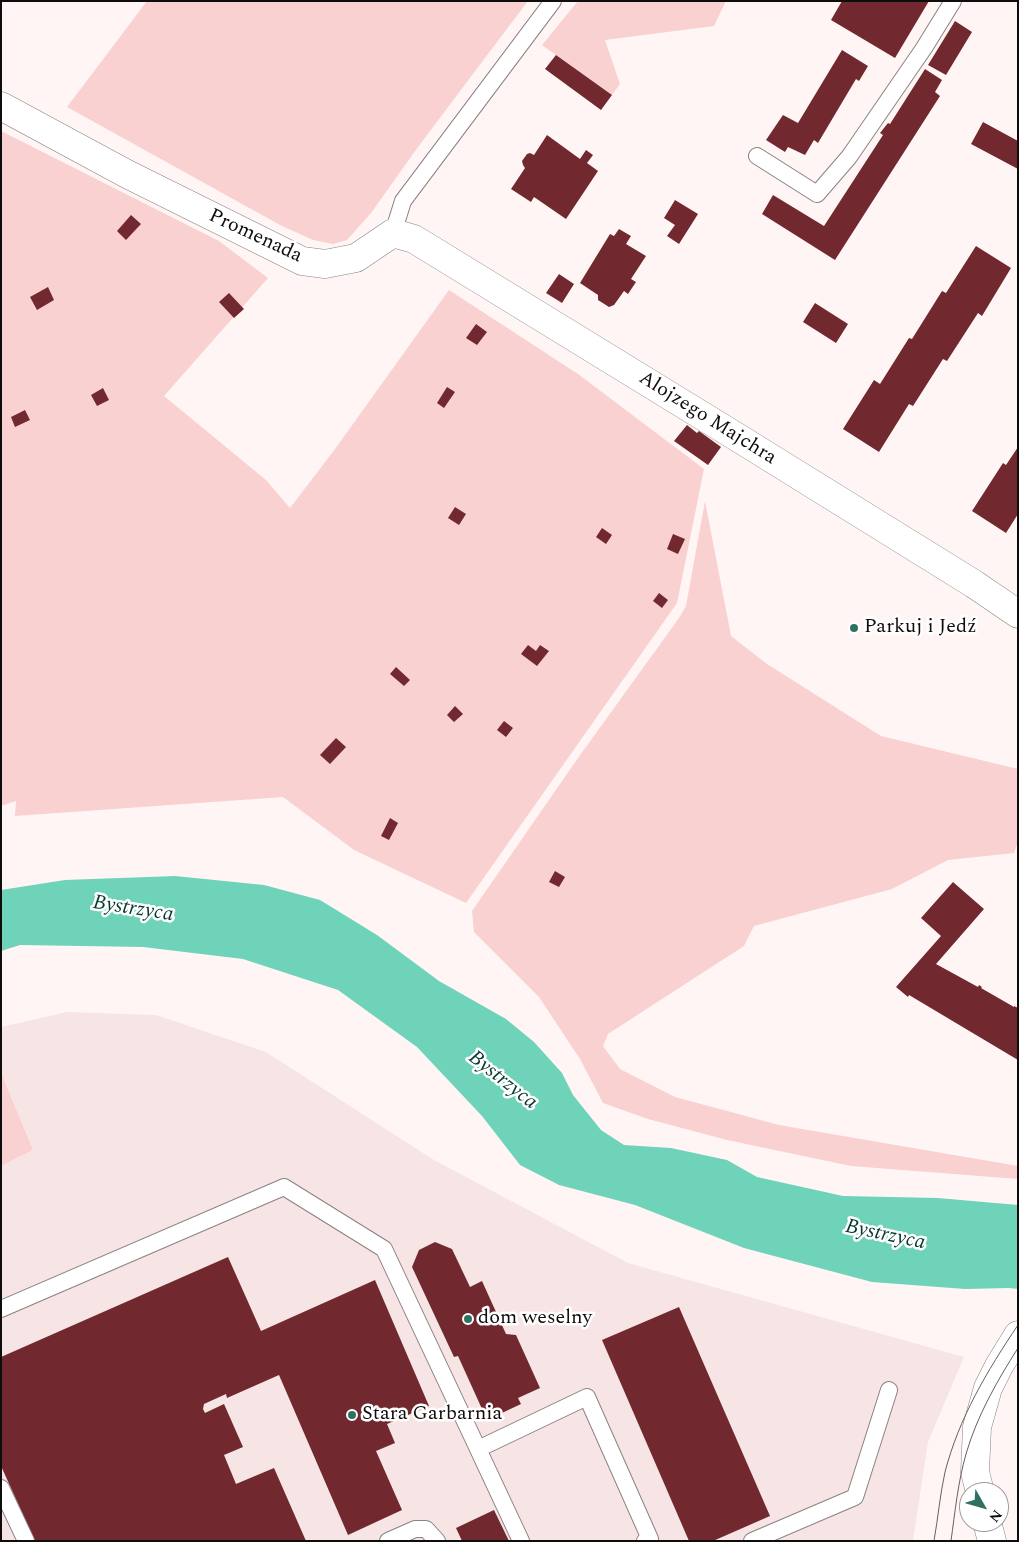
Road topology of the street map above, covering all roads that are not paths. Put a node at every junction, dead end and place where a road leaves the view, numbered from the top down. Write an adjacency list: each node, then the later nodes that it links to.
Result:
1 (553, 1): 5 (lane)
2 (953, 1): 4 (lane)
3 (1, 106): 5 (street, Promenada)
4 (757, 156)
5 (393, 233): 6 (street, Alojzego Majchra)
6 (1018, 614)
7 (1, 1309): 10 (lane)
8 (1018, 1335): 11 (street)
9 (889, 1390): 18 (lane)
10 (478, 1449): 13 (lane); 17 (lane)
11 (978, 1482)
12 (1, 1488): 14 (lane)
13 (649, 1540)
14 (26, 1541)
15 (388, 1541): 16 (lane)
16 (437, 1541)
17 (521, 1541)
18 (752, 1541)

